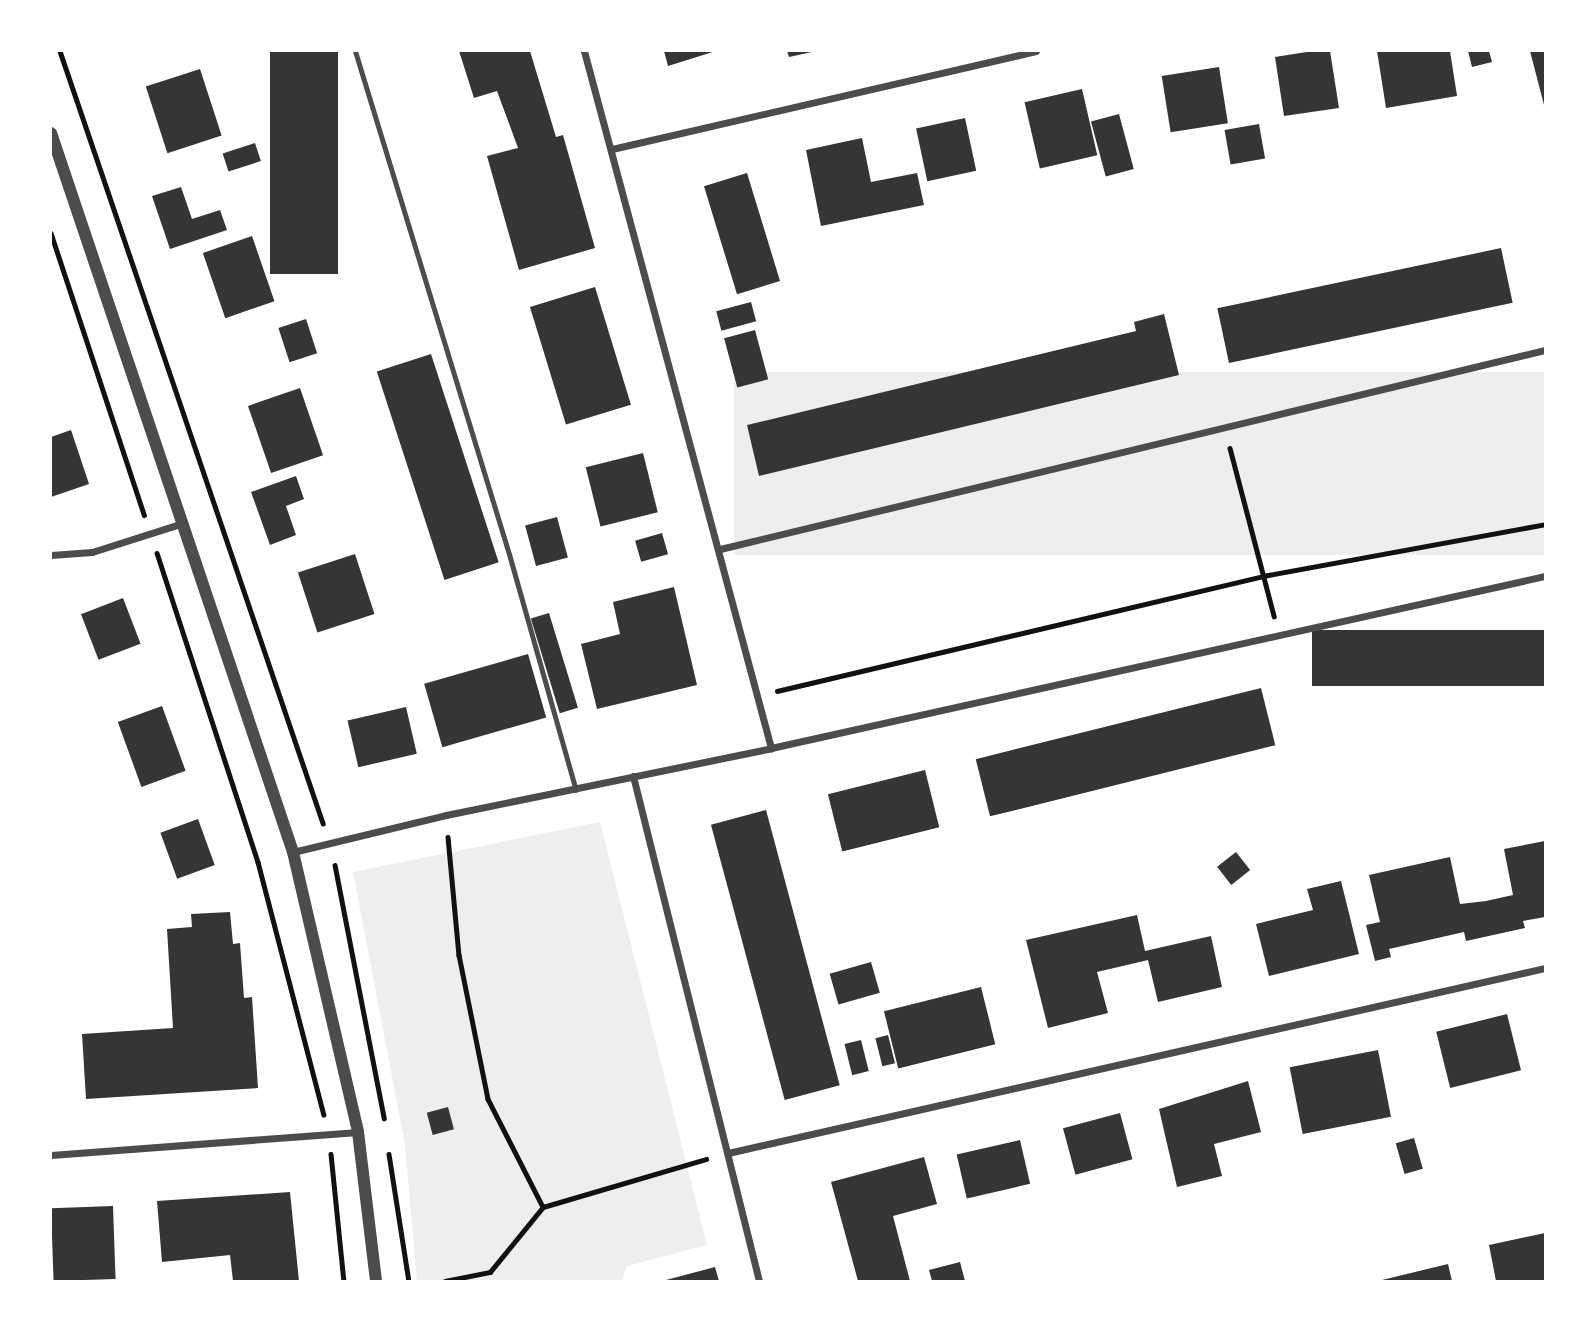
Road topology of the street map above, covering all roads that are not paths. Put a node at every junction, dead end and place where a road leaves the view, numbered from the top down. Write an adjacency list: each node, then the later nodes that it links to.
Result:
1 (355, 51): 13 (lane)
2 (584, 51): 5 (street)
3 (1036, 51): 5 (street)
4 (51, 133): 7 (street)
5 (612, 149): 8 (street)
6 (1545, 349): 8 (street)
7 (183, 523): 9 (street); 14 (street)
8 (720, 549): 11 (street)
9 (51, 555)
10 (1545, 576): 11 (street)
11 (771, 748): 12 (street)
12 (633, 776): 13 (street); 17 (street)
13 (576, 790): 14 (street)
14 (293, 852): 16 (street)
15 (1545, 968): 17 (street)
16 (358, 1132): 18 (street); 19 (street)
17 (728, 1153): 20 (street)
18 (51, 1155)
19 (376, 1281)
20 (759, 1281)

